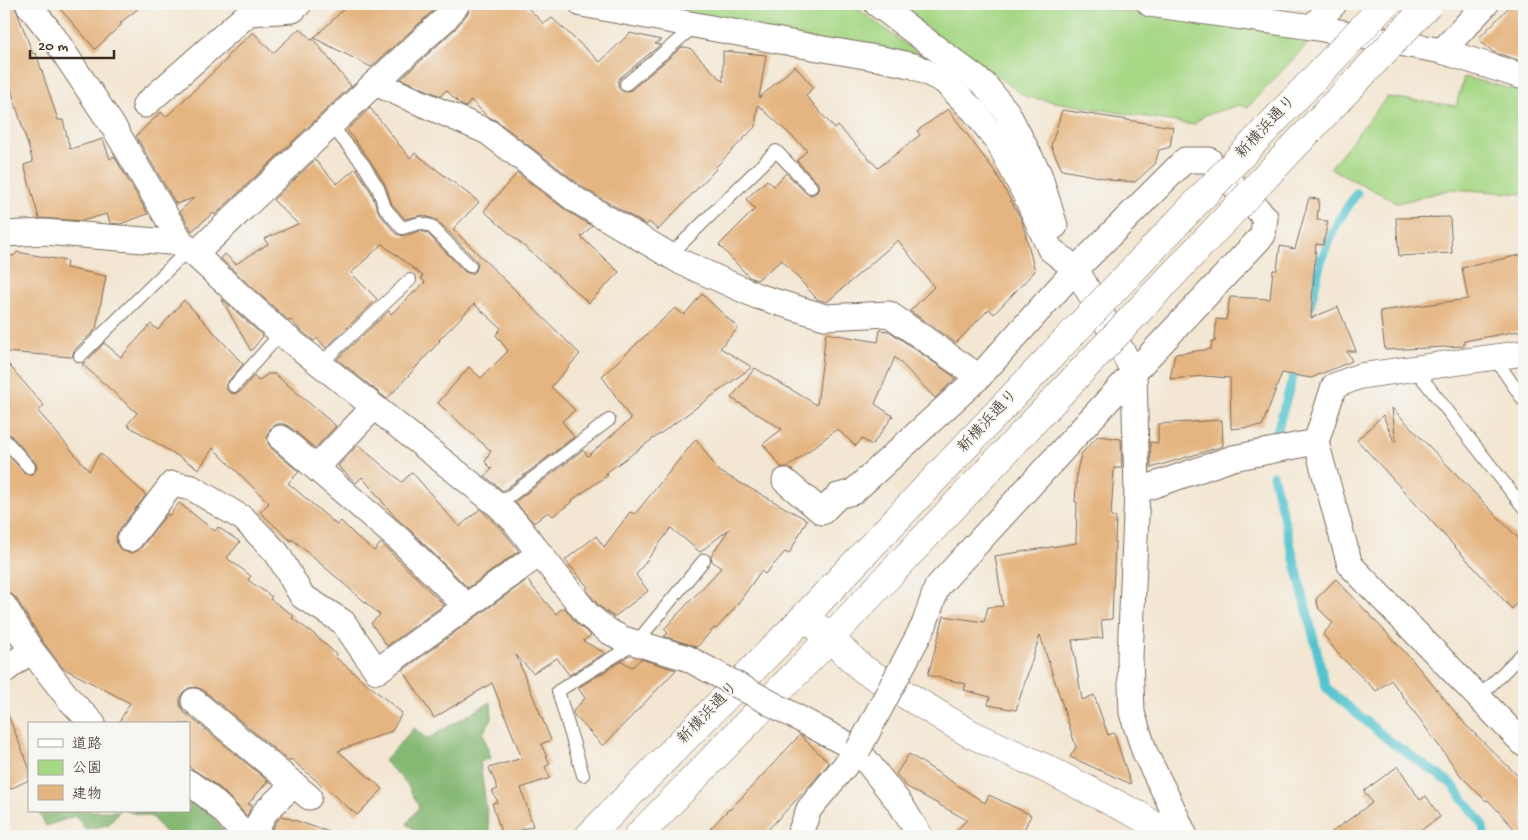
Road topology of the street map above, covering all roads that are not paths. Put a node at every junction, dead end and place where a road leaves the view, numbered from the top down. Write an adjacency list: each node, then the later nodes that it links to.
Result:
1 (28, 4): 21 (street)
2 (299, 4): 17 (street)
3 (458, 4): 15 (street)
4 (582, 4): 11 (street)
5 (877, 4): 24 (street)
6 (1150, 4): 12 (street)
7 (1334, 4): 12 (street)
8 (1385, 4): 52 (street, 新横浜通り, bridge)
9 (1429, 4): 53 (street, 新横浜通り, bridge)
10 (1486, 4): 13 (street)
11 (695, 25): 16 (lane); 24 (street)
12 (1312, 28): 13 (street)
13 (1442, 51): 14 (street)
14 (1524, 77)
15 (376, 83): 18 (street); 22 (street)
16 (626, 84)
17 (145, 105)
18 (331, 125): 21 (street); 23 (lane)
19 (811, 187): 22 (lane)
20 (4, 234): 21 (street)
21 (189, 249): 26 (street); 28 (lane)
22 (670, 255): 33 (street)
23 (470, 266)
24 (1071, 266): 32 (street); 32 (street); 33 (street)
25 (410, 280): 30 (lane)
26 (281, 333): 30 (street); 34 (lane)
27 (1524, 353): 29 (street)
28 (80, 356)
29 (1494, 357): 31 (street); 35 (lane)
30 (320, 364): 36 (street)
31 (1414, 368): 40 (street); 46 (lane)
32 (1134, 372): 44 (street); 62 (street, bridge)
33 (979, 377): 43 (street)
34 (234, 386)
35 (1524, 401)
36 (374, 407): 42 (street); 45 (street)
37 (609, 420): 45 (lane)
38 (281, 438): 42 (street)
39 (4, 439): 41 (lane)
40 (1316, 442): 44 (street); 58 (street)
41 (29, 468)
42 (316, 468): 51 (street)
43 (785, 481)
44 (1137, 491): 72 (street)
45 (498, 505): 48 (street)
46 (1524, 508)
47 (130, 539): 51 (street)
48 (539, 554): 51 (street); 54 (street)
49 (704, 560): 54 (lane)
50 (4, 606): 55 (street)
51 (466, 606)
52 (806, 616): 53 (street); 67 (street, 新横浜通り)
53 (829, 639): 68 (street, 新横浜通り); 71 (street)
54 (636, 643): 62 (street, bridge); 63 (lane)
55 (31, 650): 57 (street); 60 (street)
56 (1524, 652): 58 (lane)
57 (4, 671)
58 (1478, 697): 61 (street)
59 (194, 701): 66 (street)
60 (91, 722)
61 (1524, 744)
62 (858, 750): 69 (street); 70 (street)
63 (583, 775)
64 (190, 783): 65 (street)
65 (244, 836)
66 (252, 836)
67 (589, 836)
68 (638, 836)
69 (799, 836)
70 (920, 836)
71 (1170, 836)
72 (1185, 836)

